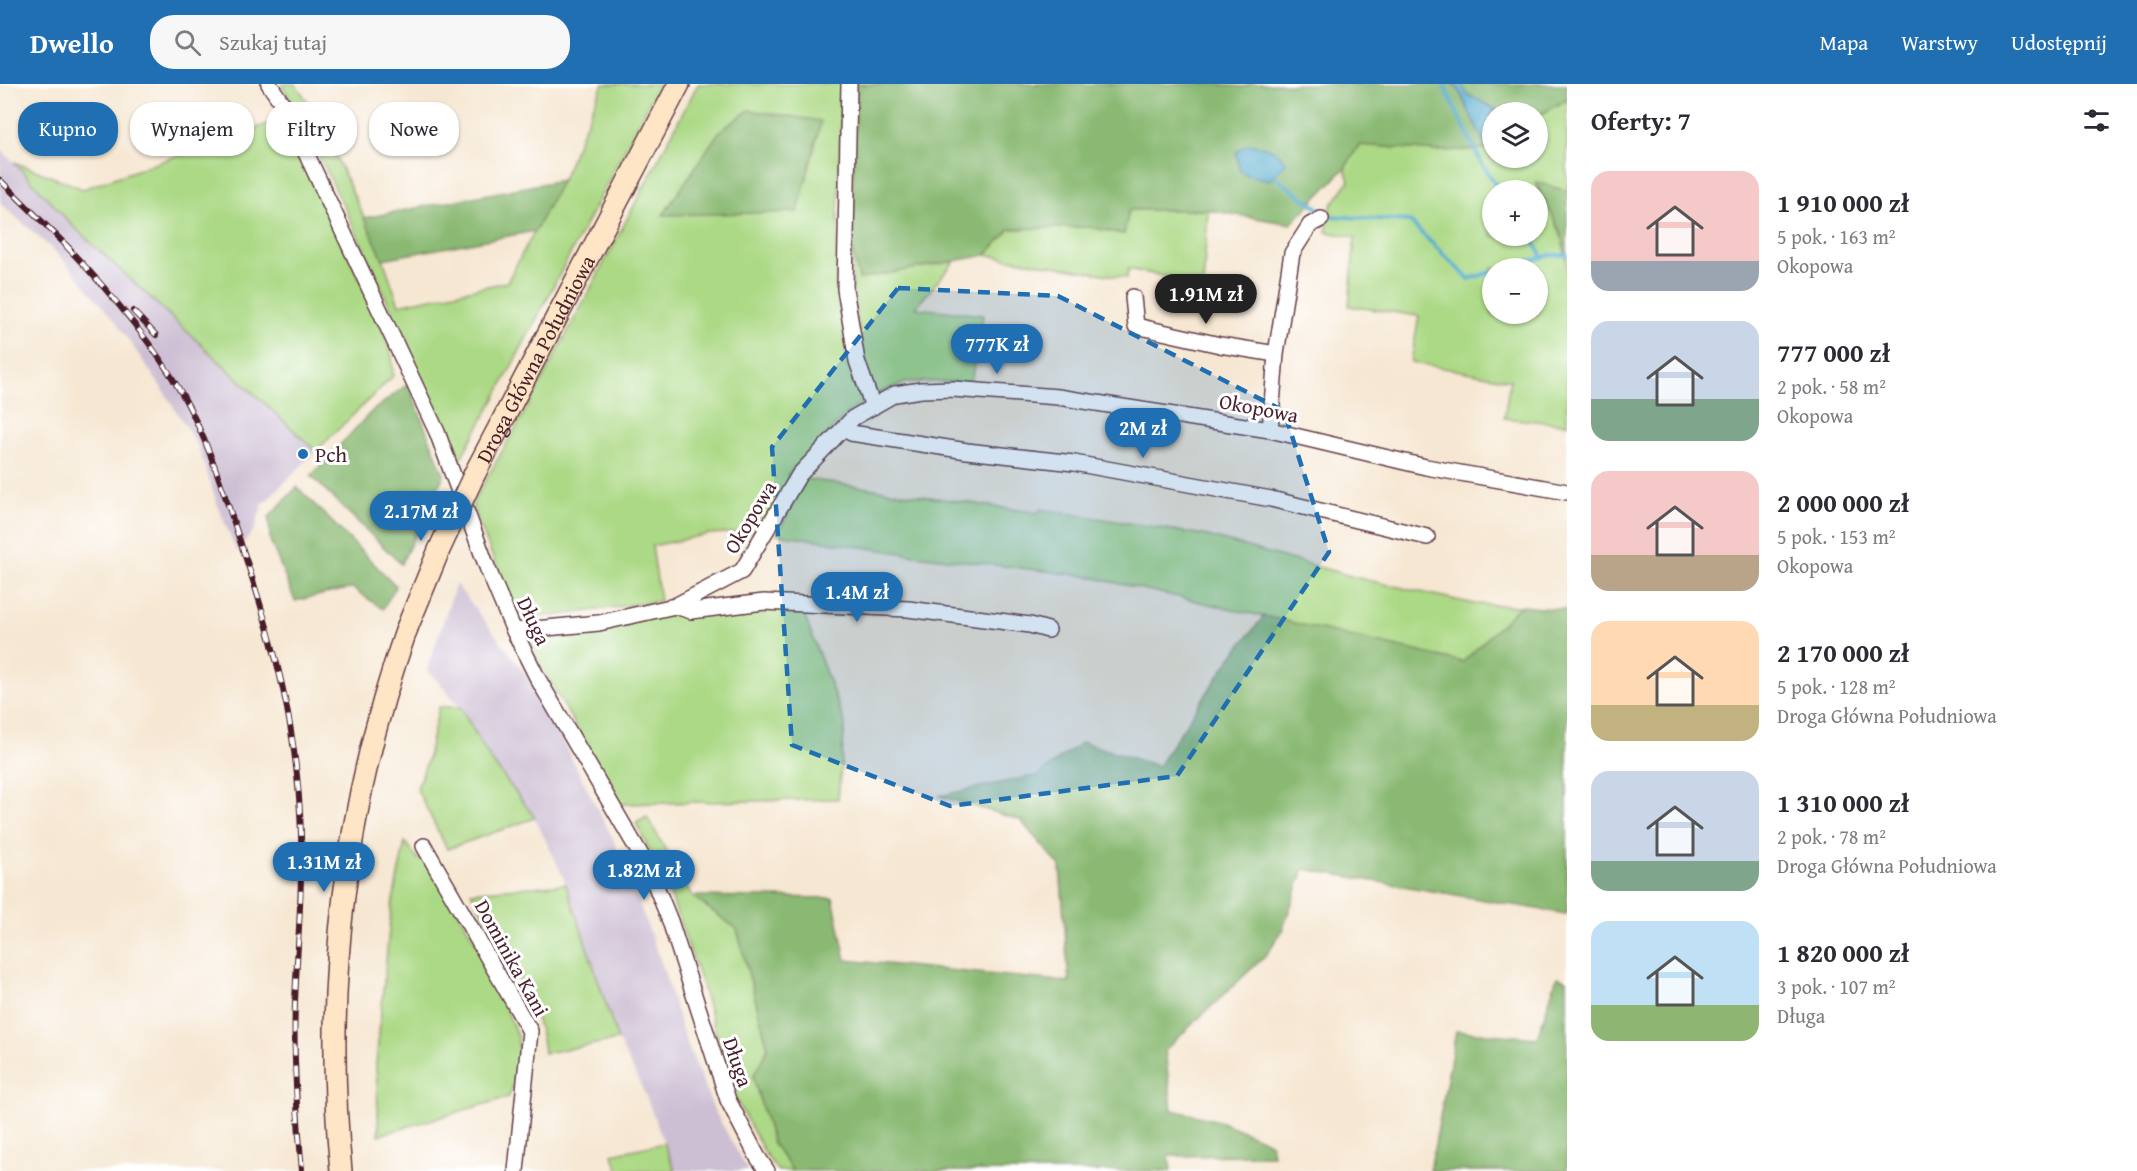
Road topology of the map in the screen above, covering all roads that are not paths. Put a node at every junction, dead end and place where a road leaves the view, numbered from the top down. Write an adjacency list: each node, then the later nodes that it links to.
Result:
1 (269, 84): 14 (street, Długa)
2 (679, 84): 16 (main road, Droga Główna Południowa, bridge)
3 (849, 84): 7 (street)
4 (1321, 219): 6 (street)
5 (1133, 297): 6 (street)
6 (1276, 354): 9 (street)
7 (873, 407): 8 (street, Okopowa); 9 (street, Okopowa)
8 (844, 428): 11 (street); 12 (street, Okopowa)
9 (1270, 430): 10 (street, Okopowa)
10 (1567, 492)
11 (1427, 537)
12 (675, 606): 13 (street, Okopowa); 14 (street, Okopowa)
13 (1048, 630)
14 (514, 631): 18 (street, Długa)
15 (424, 846): 17 (street, Dominika Kani)
16 (341, 1171)
17 (516, 1171)
18 (767, 1171)

